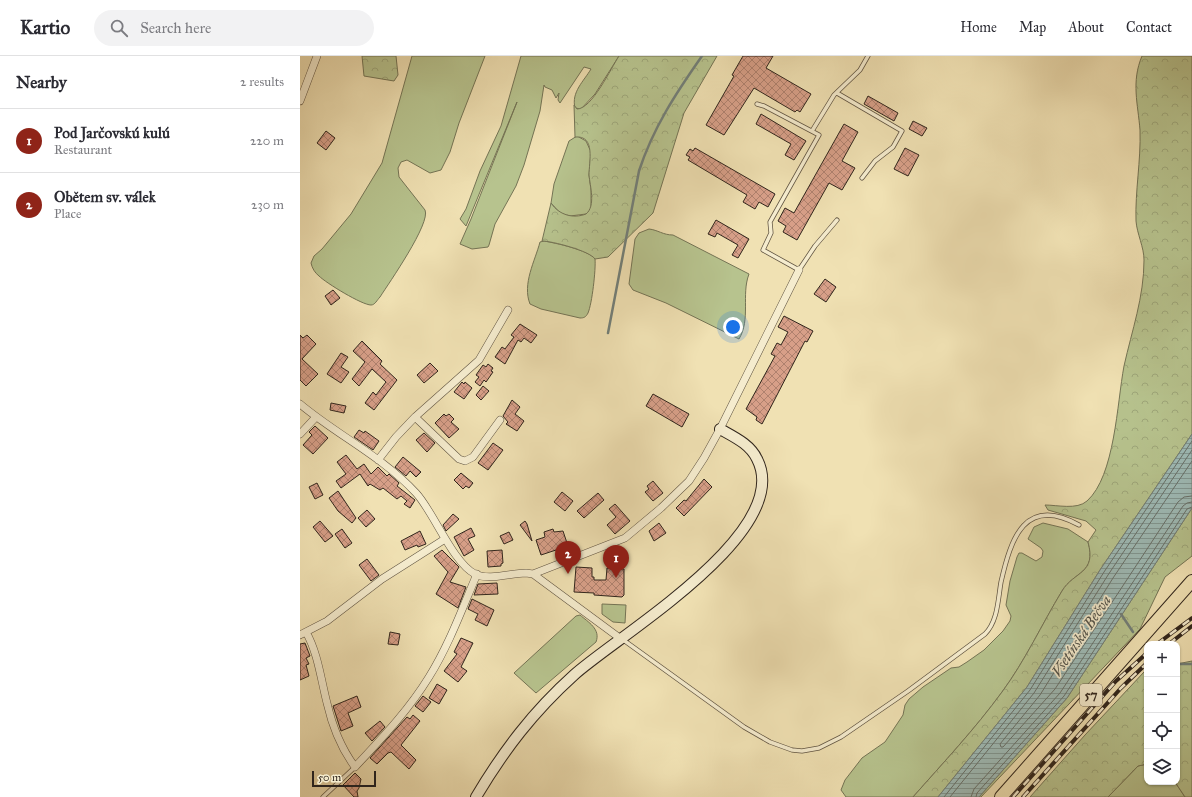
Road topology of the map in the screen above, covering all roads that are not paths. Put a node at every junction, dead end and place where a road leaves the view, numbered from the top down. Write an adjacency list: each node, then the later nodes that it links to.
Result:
1 (317, 56): 4 (street)
2 (868, 56): 3 (lane)
3 (837, 93): 6 (lane); 7 (lane)
4 (300, 101)
5 (756, 104): 6 (lane)
6 (812, 131): 9 (lane)
7 (862, 178)
8 (837, 220): 9 (lane)
9 (799, 270): 15 (street)
10 (508, 310): 13 (street)
11 (300, 404): 12 (street)
12 (316, 417): 16 (street); 17 (street)
13 (415, 417): 14 (street); 17 (street)
14 (500, 420)
15 (720, 429): 21 (street); 24 (street)
16 (300, 434)
17 (378, 460): 19 (street)
18 (1079, 525): 24 (lane)
19 (445, 539): 20 (street); 23 (street)
20 (477, 574): 21 (street); 25 (street)
21 (533, 574): 24 (street)
22 (1192, 581): 28 (main road, 57)
23 (303, 634): 25 (street)
24 (621, 639): 27 (street)
25 (355, 767): 26 (lane)
26 (322, 797)
27 (476, 797)
28 (1001, 797)

